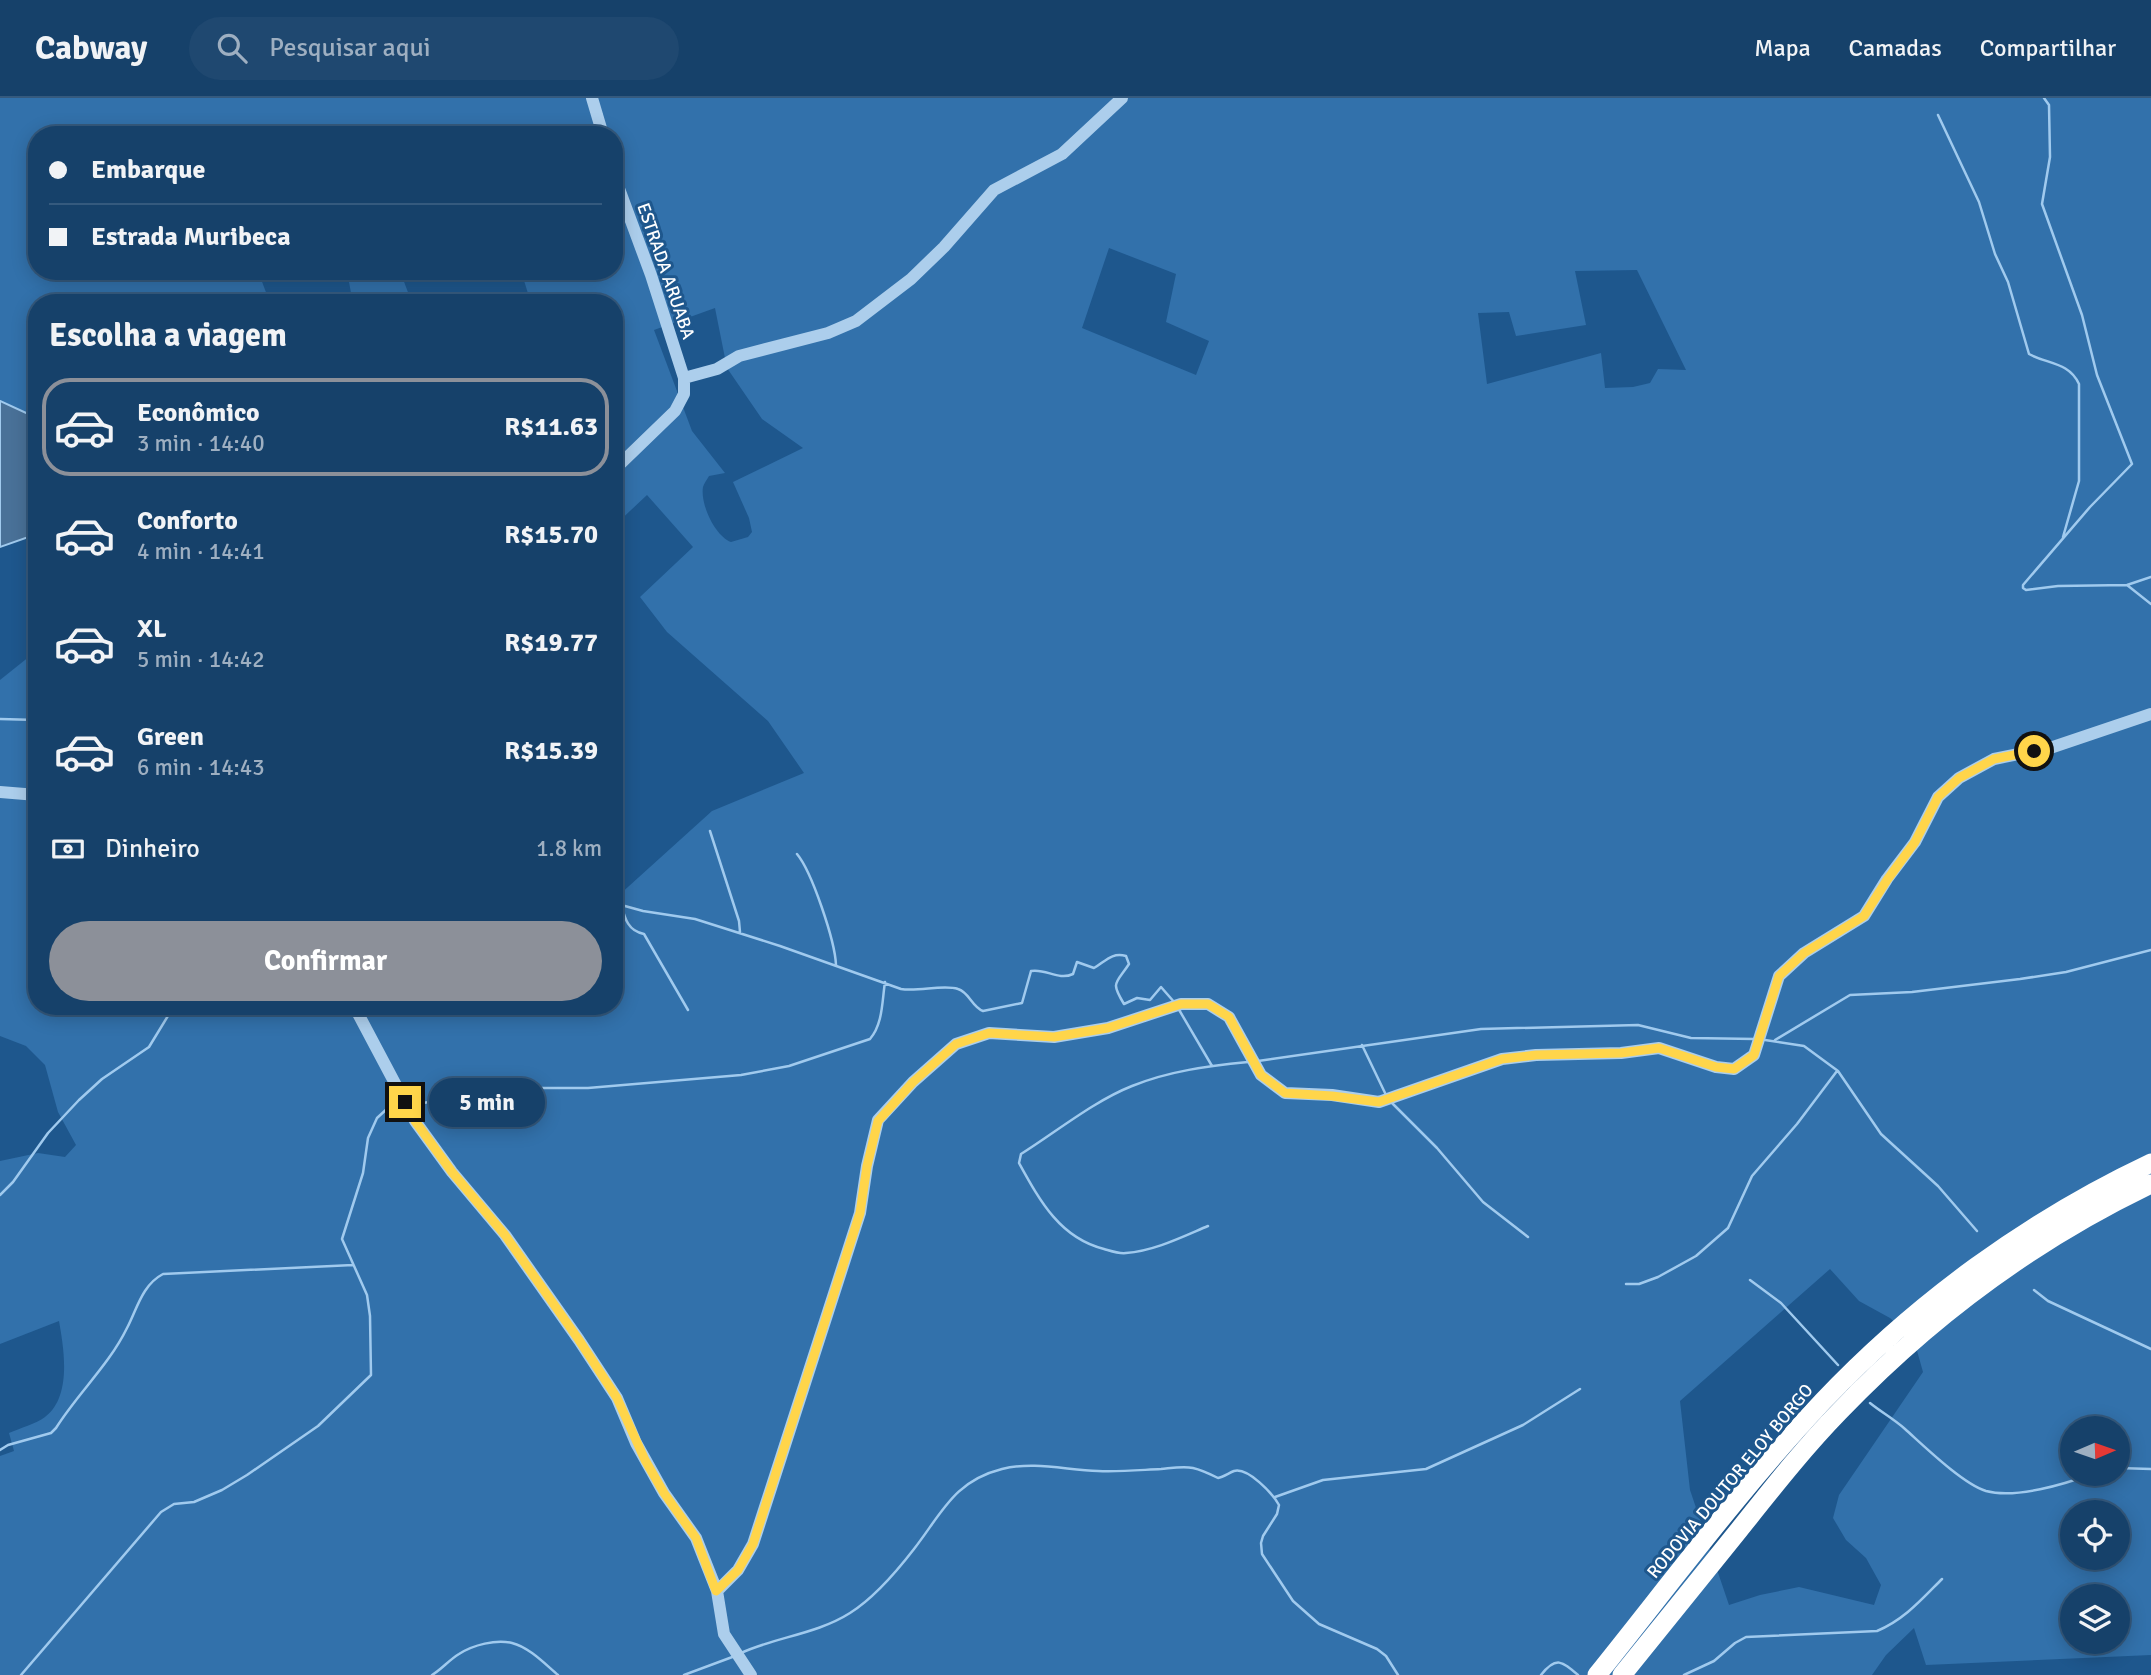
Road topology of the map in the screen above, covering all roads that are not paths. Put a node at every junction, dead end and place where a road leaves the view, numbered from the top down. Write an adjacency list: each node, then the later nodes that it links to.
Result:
1 (592, 98): 3 (street)
2 (1122, 98): 5 (street)
3 (600, 126)
4 (623, 199): 5 (street, ESTRADA ARUABA)
5 (684, 378): 6 (street)
6 (623, 461)
7 (2151, 714): 13 (street)
8 (0, 792): 9 (street)
9 (28, 794)
10 (359, 1015): 13 (street)
11 (2151, 1163): 15 (highway, RODOVIA DOUTOR ELOY BORGO)
12 (2151, 1184): 16 (highway, RODOVIA DOUTOR ELOY BORGO)
13 (716, 1591): 14 (street)
14 (751, 1675)
15 (1597, 1675)
16 (1622, 1675)

